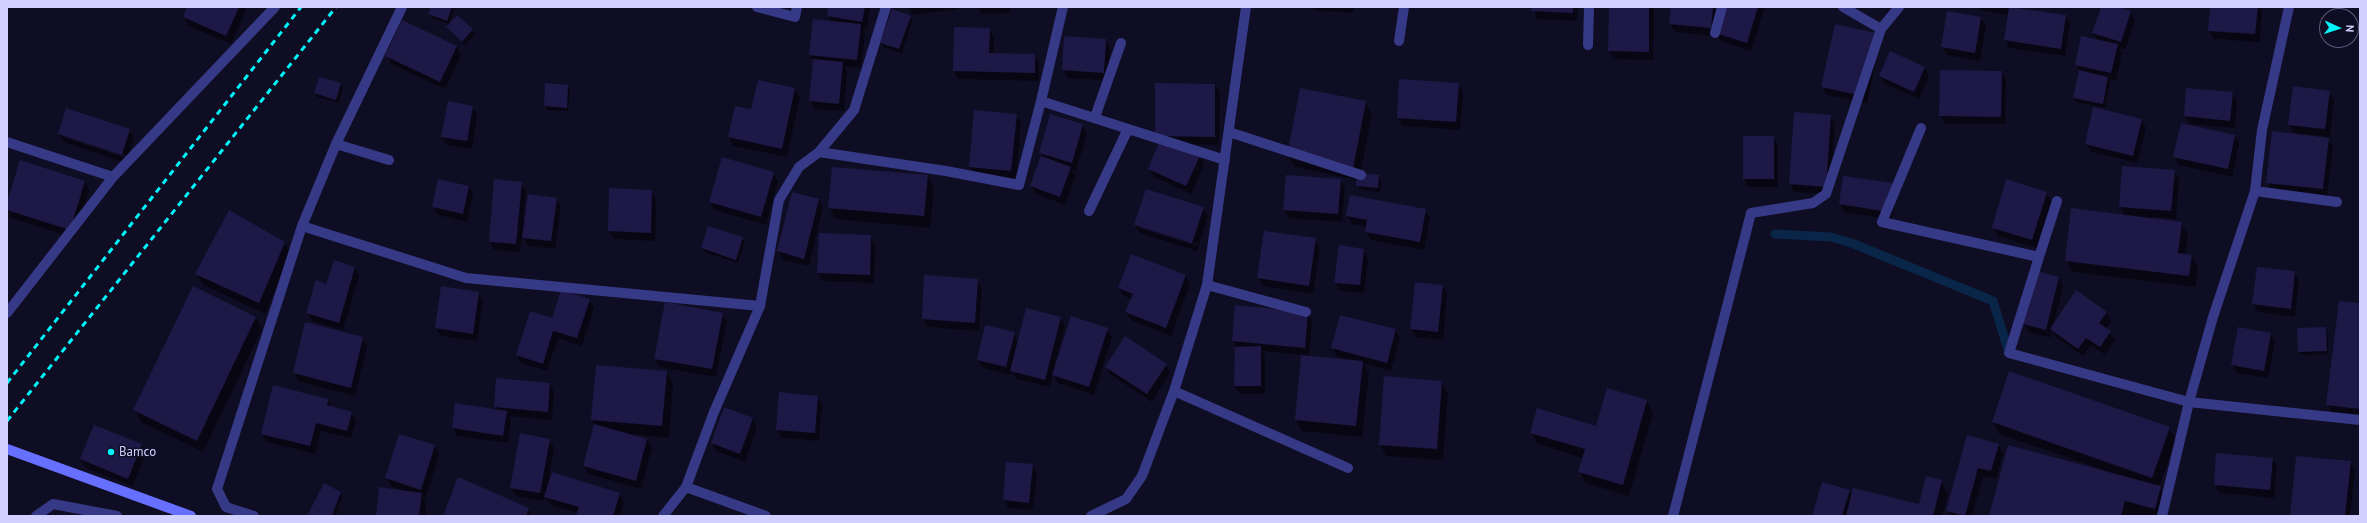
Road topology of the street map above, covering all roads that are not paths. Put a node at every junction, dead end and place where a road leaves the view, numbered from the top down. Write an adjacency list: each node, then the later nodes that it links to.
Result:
1 (275, 7): 30 (street)
2 (402, 7): 25 (street)
3 (757, 7): 4 (street)
4 (796, 7)
5 (886, 7): 26 (street)
6 (1063, 7): 19 (street)
7 (1246, 7): 23 (street)
8 (1404, 7): 16 (street)
9 (1589, 7): 18 (street)
10 (1722, 7): 15 (street)
11 (1843, 7): 14 (street)
12 (1899, 7): 14 (street)
13 (2289, 7): 31 (street)
14 (1881, 29): 54 (street)
15 (1715, 33)
16 (1399, 41)
17 (1121, 43): 20 (street)
18 (1588, 45)
19 (1041, 101): 20 (street); 26 (street)
20 (1095, 117): 22 (street)
21 (1921, 128): 36 (street)
22 (1128, 129): 28 (street); 34 (street)
23 (1229, 132): 28 (street); 29 (street)
24 (7, 142): 30 (street)
25 (336, 144): 27 (street); 35 (street)
26 (819, 152): 38 (street)
27 (389, 160)
28 (1225, 160): 37 (street)
29 (1361, 175)
30 (113, 177): 40 (street)
31 (2255, 192): 33 (street); 42 (street)
32 (2057, 201): 36 (street)
33 (2337, 202)
34 (1089, 211)
35 (302, 226): 38 (street); 50 (street)
36 (2039, 257): 42 (street)
37 (1207, 285): 39 (street); 41 (street)
38 (760, 306): 46 (street)
39 (1306, 312)
40 (7, 313)
41 (1174, 391): 45 (street); 53 (street)
42 (2188, 402): 43 (street); 55 (street)
43 (2360, 420)
44 (7, 449): 47 (main road)
45 (1348, 468)
46 (686, 487): 51 (street); 52 (street)
47 (187, 515)
48 (36, 516): 49 (street)
49 (117, 516)
50 (254, 516)
51 (663, 516)
52 (766, 516)
53 (1091, 516)
54 (1673, 516)
55 (2162, 516)

